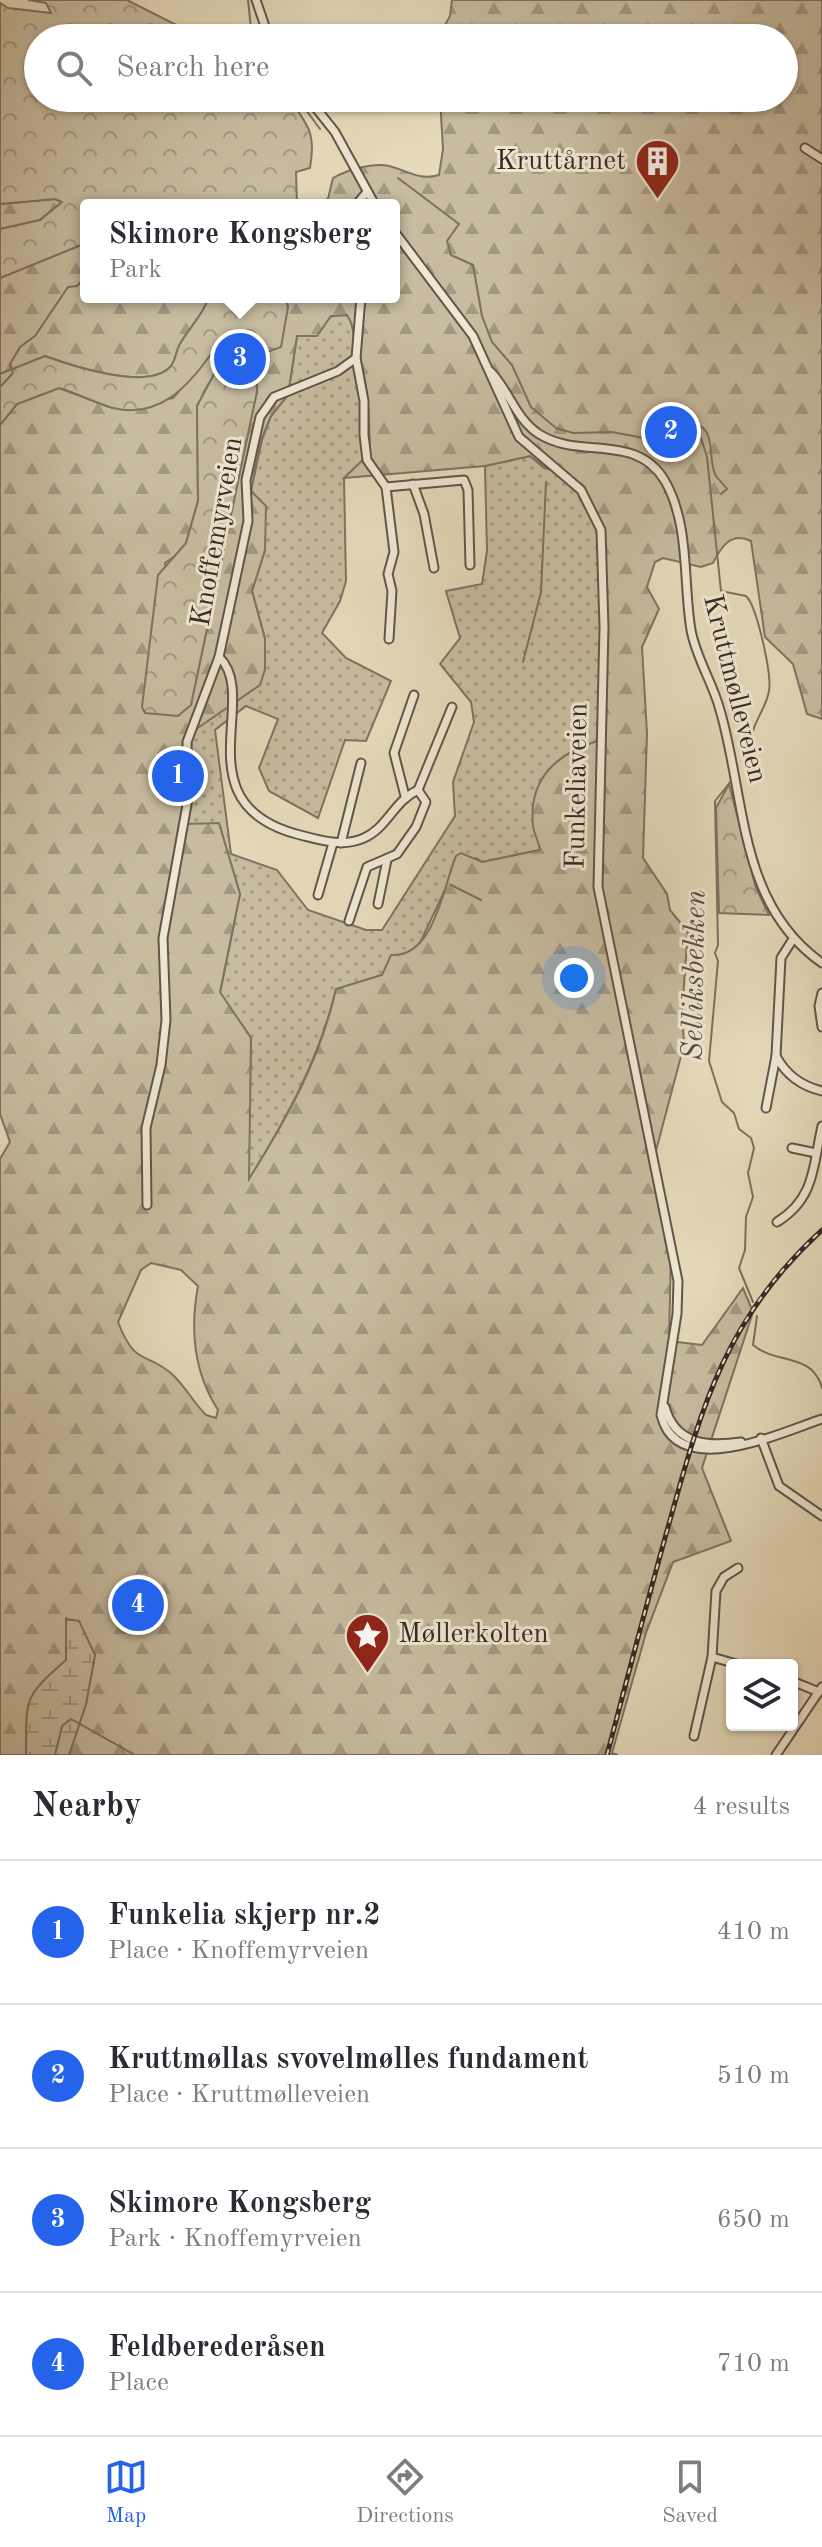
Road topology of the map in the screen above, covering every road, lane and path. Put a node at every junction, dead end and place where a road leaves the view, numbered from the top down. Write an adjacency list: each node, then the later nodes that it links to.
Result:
1 (256, 0): 2 (street)
2 (264, 24)
3 (319, 112): 6 (street)
4 (805, 148): 5 (street)
5 (822, 159)
6 (367, 192): 7 (street); 8 (street)
7 (361, 199)
8 (371, 199)
9 (400, 239): 12 (street, Funkeliaveien)
10 (361, 303): 11 (street)
11 (356, 358): 14 (street); 18 (street, Knoffemyrveien)
12 (490, 370): 29 (street, Kruttmølleveien); 42 (street, Funkeliaveien)
13 (413, 484): 14 (street); 15 (street); 16 (street)
14 (386, 487): 17 (street)
15 (470, 565)
16 (434, 568)
17 (389, 639)
18 (219, 657): 24 (street); 39 (street, Knoffemyrveien)
19 (414, 695): 23 (street)
20 (452, 707): 22 (street)
21 (361, 763): 24 (street)
22 (418, 790): 23 (street); 25 (street)
23 (405, 796): 24 (street)
24 (337, 843): 26 (street)
25 (387, 860): 27 (street); 28 (street)
26 (318, 895)
27 (378, 904)
28 (349, 921)
29 (793, 939): 30 (street, Kruttmølleveien); 33 (street)
30 (822, 963)
31 (822, 993): 32 (street)
32 (822, 1027)
33 (776, 1056): 34 (street); 35 (street)
34 (822, 1091)
35 (766, 1108)
36 (822, 1126): 38 (street)
37 (792, 1148): 38 (street)
38 (816, 1153): 40 (street)
39 (147, 1205)
40 (777, 1222)
41 (822, 1419): 42 (street, Funkeliaveien)
42 (761, 1438): 43 (street)
43 (822, 1516)
44 (738, 1568): 45 (street)
45 (712, 1657): 46 (street); 49 (street)
46 (726, 1661)
47 (798, 1683): 48 (street)
48 (821, 1689): 50 (street)
49 (694, 1736)
50 (776, 1755)

